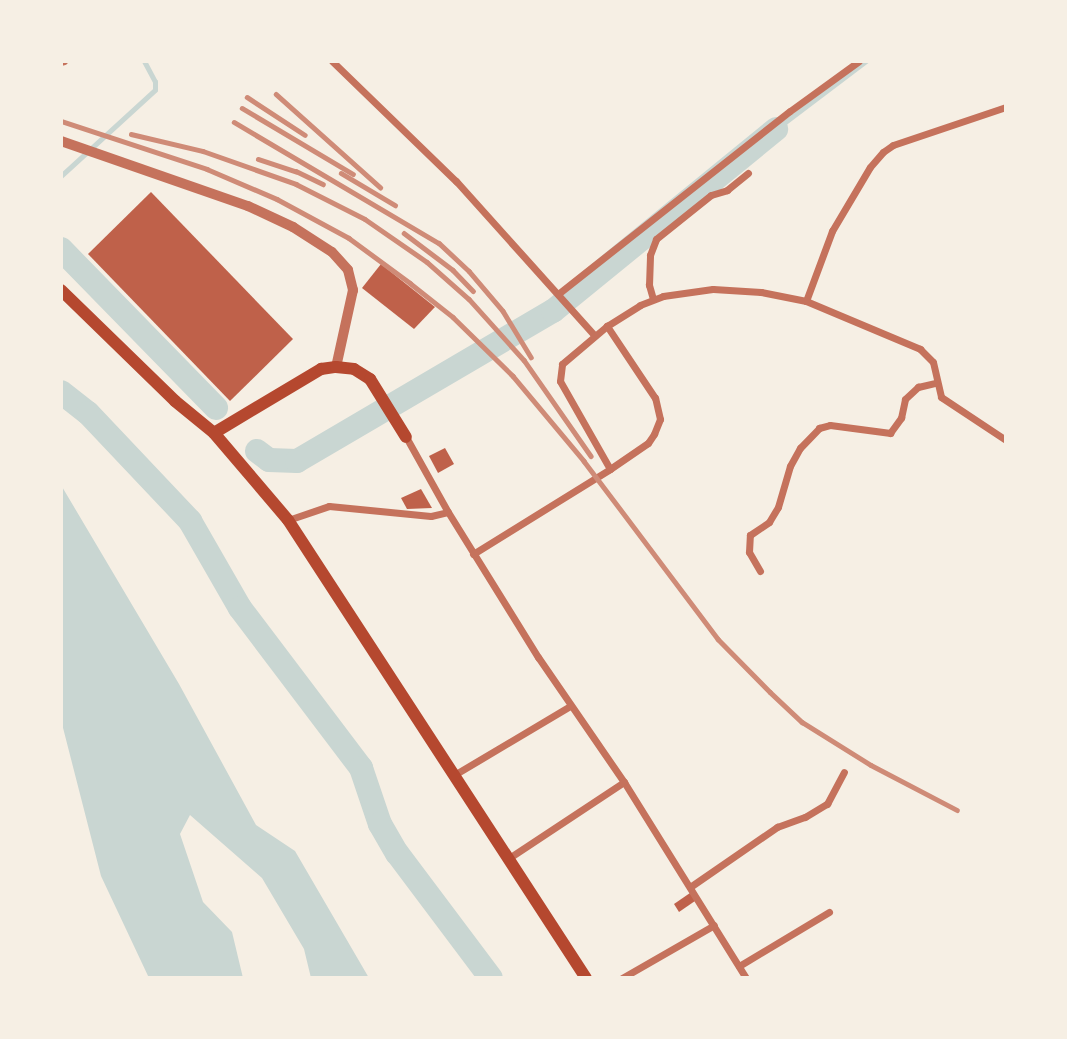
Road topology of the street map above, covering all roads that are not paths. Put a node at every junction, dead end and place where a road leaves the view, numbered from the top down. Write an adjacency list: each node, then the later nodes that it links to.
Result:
1 (332, 61): 9 (street)
2 (859, 61): 6 (street)
3 (1006, 107): 11 (street)
4 (61, 141): 14 (street)
5 (748, 173): 7 (street)
6 (654, 221): 7 (street); 9 (street)
7 (661, 232): 10 (street)
8 (61, 290): 16 (main road)
9 (558, 295): 13 (street)
10 (653, 299): 11 (street); 12 (street)
11 (806, 301): 15 (street)
12 (607, 326): 13 (street); 19 (street)
13 (594, 335): 19 (street)
14 (336, 367): 16 (main road); 17 (main road)
15 (936, 383): 18 (street); 23 (street)
16 (214, 433): 21 (main road)
17 (407, 437): 20 (street)
18 (1006, 440)
19 (610, 469): 22 (street)
20 (448, 512): 21 (street); 22 (street)
21 (288, 520): 26 (main road)
22 (473, 554): 24 (street)
23 (761, 571)
24 (570, 706): 26 (street); 27 (street)
25 (844, 772): 29 (street)
26 (454, 775): 28 (main road)
27 (624, 782): 28 (street); 29 (street)
28 (509, 858): 33 (main road)
29 (690, 887): 31 (street)
30 (829, 912): 32 (street)
31 (713, 925): 32 (street); 34 (street)
32 (740, 967): 35 (street)
33 (586, 978)
34 (622, 978)
35 (746, 978)

